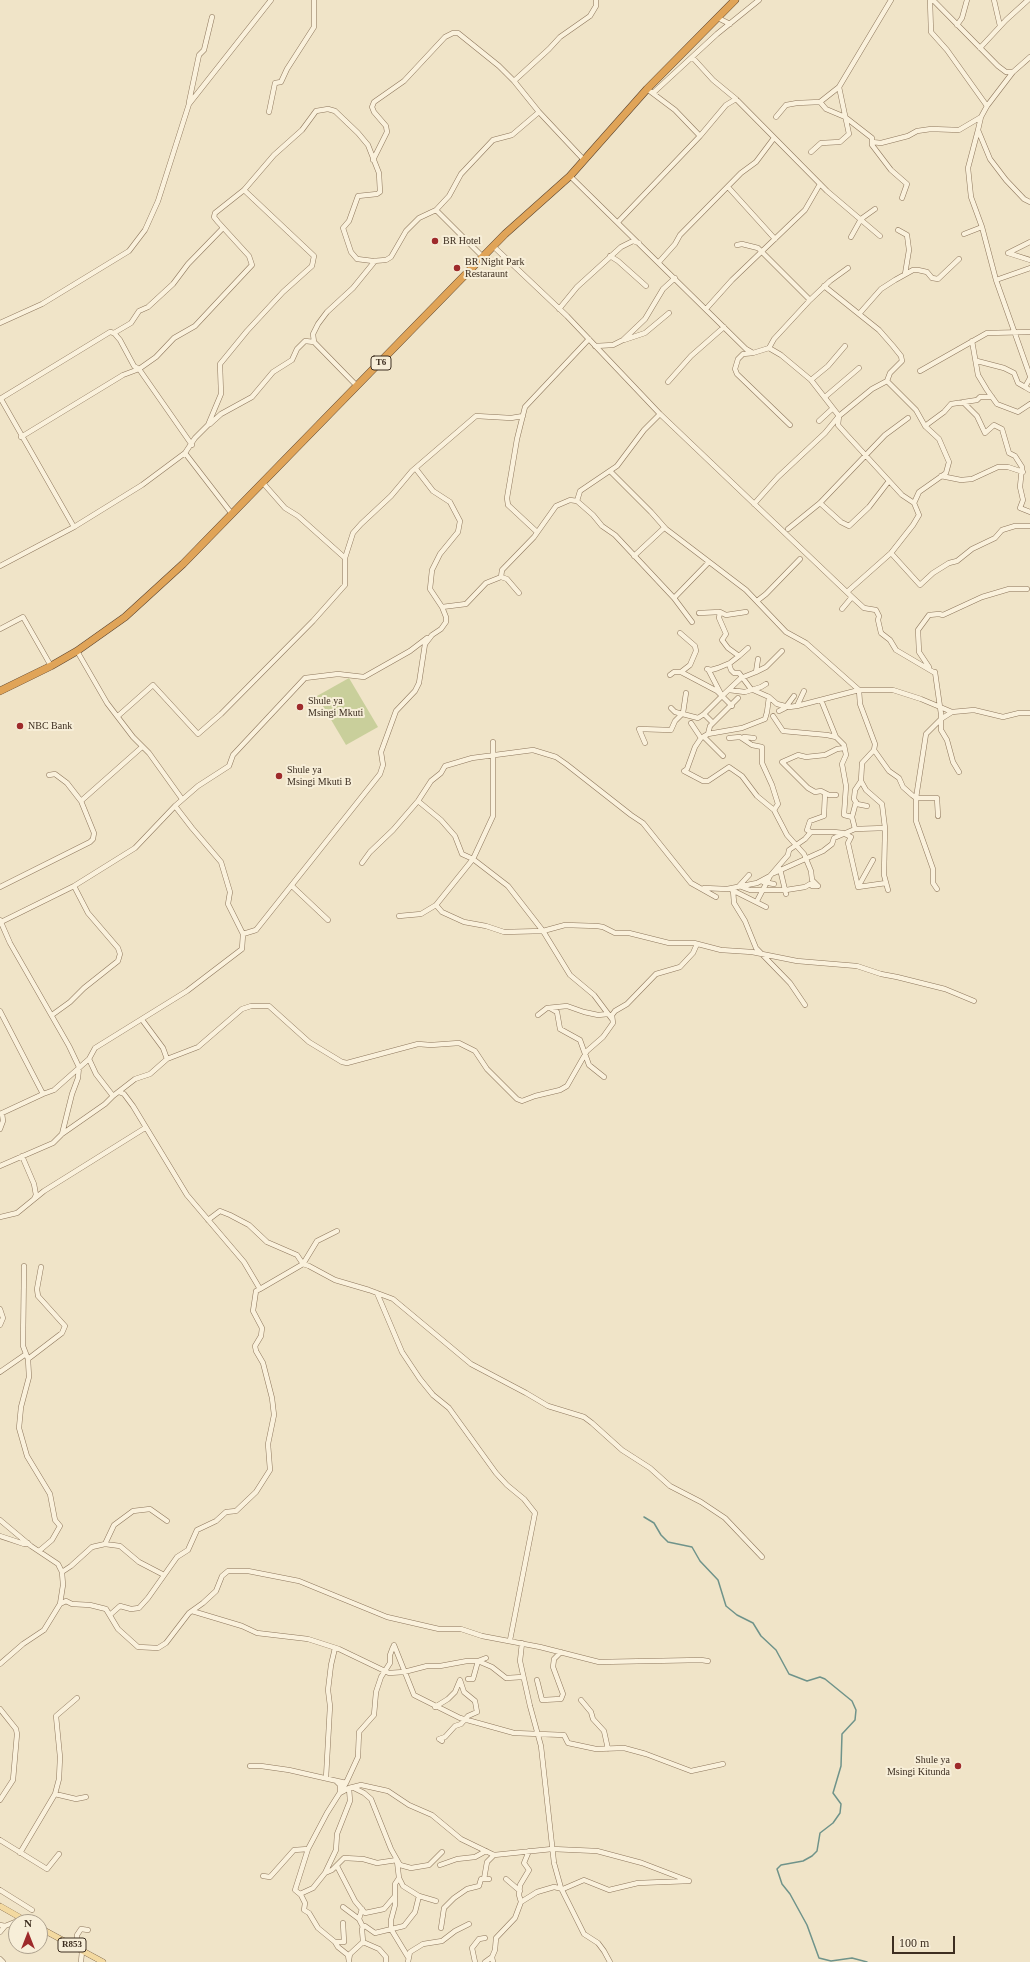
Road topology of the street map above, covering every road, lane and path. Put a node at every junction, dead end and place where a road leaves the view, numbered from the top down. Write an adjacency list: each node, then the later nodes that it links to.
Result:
1 (271, 0): 25 (street)
2 (314, 0): 27 (street)
3 (596, 0): 20 (street)
4 (734, 0): 12 (highway, T6)
5 (759, 0): 13 (street)
6 (891, 0): 21 (street)
7 (931, 0): 14 (street); 26 (street)
8 (967, 0): 14 (street)
9 (994, 0): 15 (street)
10 (1028, 0): 15 (street)
11 (212, 18): 25 (street)
12 (718, 18): 13 (street); 22 (highway, T6)
13 (730, 24): 18 (street)
14 (957, 25): 16 (street)
15 (1000, 26): 16 (street)
16 (980, 48): 19 (street)
17 (1030, 57): 19 (street)
18 (693, 58): 22 (street); 23 (street)
19 (1013, 72): 26 (street)
20 (514, 81): 28 (street); 37 (street)
21 (839, 87): 24 (street); 31 (street)
22 (650, 91): 33 (street); 38 (highway, T6)
23 (736, 99): 33 (street); 34 (street)
24 (820, 102): 29 (street); 31 (street)
25 (189, 104): 81 (street)
26 (987, 106): 30 (street)
27 (269, 112)
28 (539, 112): 38 (street); 46 (street)
29 (776, 117)
30 (981, 117): 32 (street); 35 (street)
31 (845, 118): 35 (street); 36 (street)
32 (978, 130): 44 (street); 49 (street)
33 (700, 136): 48 (street)
34 (774, 138): 40 (street); 41 (street)
35 (872, 142): 43 (street)
36 (811, 152)
37 (373, 160): 42 (street); 65 (street)
38 (584, 160): 39 (highway, T6)
39 (570, 176): 48 (street); 59 (highway, T6)
40 (820, 184): 47 (street); 55 (street)
41 (728, 187): 55 (street); 66 (street)
42 (244, 190): 50 (street); 117 (street)
43 (902, 198)
44 (1030, 202)
45 (875, 209): 47 (street)
46 (436, 210): 62 (street); 65 (street)
47 (861, 219): 53 (street); 54 (street)
48 (618, 222): 57 (street)
49 (982, 227): 52 (street); 73 (street)
50 (223, 228): 83 (street); 96 (street)
51 (898, 230): 67 (street)
52 (964, 234)
53 (880, 236)
54 (851, 237)
55 (774, 239): 60 (street)
56 (1030, 242): 64 (street)
57 (640, 243): 61 (street); 66 (street)
58 (737, 245): 60 (street)
59 (493, 246): 62 (highway, T6); 77 (street)
60 (761, 252): 76 (street); 78 (street)
61 (610, 256): 74 (street); 77 (street)
62 (483, 257): 103 (highway, T6)
63 (959, 259): 70 (street)
64 (1030, 260)
65 (375, 261): 89 (street)
66 (660, 262): 72 (street)
67 (907, 264): 70 (street); 71 (street)
68 (848, 268): 75 (street)
69 (1030, 268): 73 (street)
70 (913, 270): 71 (street)
71 (905, 274): 80 (street)
72 (675, 278): 78 (street); 87 (street)
73 (996, 280): 85 (street)
74 (646, 286)
75 (824, 286): 76 (street); 80 (street)
76 (810, 300): 92 (street)
77 (559, 309): 86 (street)
78 (706, 309): 82 (street)
79 (669, 313): 87 (street)
80 (859, 314): 101 (street)
81 (0, 323)
82 (724, 327): 93 (street); 102 (street)
83 (114, 332): 96 (street); 108 (street)
84 (1030, 332): 85 (street)
85 (1016, 333): 88 (street); 97 (street)
86 (589, 339): 90 (street); 113 (street)
87 (623, 340): 90 (street)
88 (972, 341): 94 (street); 98 (street)
89 (314, 342): 103 (street); 117 (street)
90 (595, 346): 112 (street)
91 (845, 346): 100 (street)
92 (769, 348): 93 (street); 100 (street)
93 (753, 353): 118 (street)
94 (977, 361): 104 (street); 107 (street)
95 (859, 368): 106 (street)
96 (139, 369): 120 (street); 121 (street)
97 (1029, 370): 99 (street)
98 (920, 371)
99 (1030, 377): 104 (street)
100 (811, 380): 106 (street)
101 (887, 381): 114 (street); 119 (street)
102 (668, 382)
103 (357, 386): 129 (highway, T6)
104 (1025, 387): 105 (street)
105 (1030, 390)
106 (825, 397): 111 (street)
107 (992, 397): 109 (street); 110 (street)
108 (0, 399): 120 (street)
109 (963, 402): 119 (street); 126 (street)
110 (1030, 404)
111 (832, 409): 114 (street); 116 (street)
112 (660, 414): 125 (street); 133 (street)
113 (523, 416): 124 (street); 140 (street)
114 (838, 416): 123 (street); 133 (street)
115 (908, 418): 123 (street)
116 (819, 421)
117 (208, 425): 121 (street)
118 (790, 425)
119 (926, 426): 127 (street)
120 (21, 436): 137 (street)
121 (192, 445): 122 (street)
122 (185, 453): 135 (street); 137 (street)
123 (866, 455): 128 (street); 131 (street)
124 (416, 469): 143 (street); 154 (street)
125 (610, 471): 130 (street); 138 (street)
126 (1022, 472): 127 (street); 134 (street)
127 (939, 476): 132 (street)
128 (889, 481): 131 (street); 132 (street)
129 (264, 483): 135 (highway, T6); 143 (street)
130 (577, 501): 140 (street); 142 (street)
131 (820, 503): 139 (street)
132 (914, 503): 141 (street)
133 (754, 504): 149 (street)
134 (1030, 512)
135 (232, 514): 164 (highway, T6)
136 (1030, 526): 141 (street)
137 (74, 528): 146 (street)
138 (664, 528): 142 (street); 145 (street)
139 (788, 530)
140 (537, 532): 147 (street)
141 (891, 552): 149 (street)
142 (634, 556): 152 (street)
143 (345, 558): 197 (street)
144 (800, 559): 153 (street)
145 (708, 562): 152 (street); 153 (street)
146 (0, 566)
147 (501, 577): 150 (street); 154 (street)
148 (1027, 588): 172 (street)
149 (847, 592): 151 (street)
150 (519, 594)
151 (852, 597): 155 (street); 172 (street)
152 (674, 598): 159 (street)
153 (757, 601): 178 (street)
154 (442, 607): 162 (street)
155 (842, 609)
156 (720, 612): 157 (street); 158 (street); 166 (street)
157 (746, 612)
158 (699, 613)
159 (692, 622)
160 (0, 629): 169 (street)
161 (680, 632): 170 (street)
162 (432, 635): 220 (street); 246 (street)
163 (748, 648): 166 (street)
164 (77, 651): 169 (highway, T6); 197 (street)
165 (782, 651): 171 (street)
166 (739, 656): 168 (street)
167 (758, 659): 171 (street)
168 (729, 664): 174 (street); 182 (street)
169 (51, 666): 179 (highway, T6)
170 (681, 672): 173 (street); 182 (street)
171 (756, 672): 174 (street)
172 (935, 673): 190 (street)
173 (670, 675)
174 (741, 678): 176 (street); 177 (street)
175 (766, 684): 176 (street)
176 (751, 689): 177 (street); 184 (street)
177 (729, 690): 182 (street)
178 (859, 690): 186 (street); 190 (street); 211 (street)
179 (0, 691)
180 (804, 691): 189 (street)
181 (686, 693): 194 (street)
182 (722, 696): 187 (street); 196 (street)
183 (794, 696): 188 (street)
184 (769, 697): 188 (street); 202 (street)
185 (738, 698): 187 (street)
186 (821, 700): 189 (street); 204 (street)
187 (732, 706): 201 (street)
188 (785, 706): 189 (street); 192 (street)
189 (797, 706)
190 (940, 706): 193 (street); 199 (street)
191 (670, 708): 194 (street)
192 (779, 711)
193 (952, 712): 195 (street); 199 (street)
194 (683, 713): 196 (street); 208 (street)
195 (1030, 713)
196 (704, 714): 201 (street)
197 (118, 716): 209 (street)
198 (773, 716): 204 (street)
199 (941, 719): 214 (street); 219 (street)
200 (691, 723): 202 (street)
201 (713, 723): 202 (street)
202 (704, 736): 213 (street); 226 (street)
203 (740, 737): 205 (street); 206 (street); 226 (street)
204 (836, 737): 210 (street)
205 (728, 738)
206 (754, 738)
207 (492, 742): 212 (street)
208 (645, 743)
209 (142, 747): 220 (street); 222 (street)
210 (844, 748): 217 (street); 228 (street)
211 (874, 750): 216 (street); 219 (street)
212 (492, 755): 221 (street); 235 (street); 250 (street)
213 (723, 756)
214 (958, 772)
215 (48, 775): 222 (street)
216 (861, 781): 223 (street); 229 (street)
217 (825, 793): 218 (street); 231 (street)
218 (836, 795)
219 (916, 798): 227 (street); 252 (street)
220 (182, 800): 224 (street)
221 (418, 800): 235 (street); 237 (street)
222 (81, 801): 248 (street)
223 (856, 802): 225 (street); 228 (street)
224 (175, 806): 245 (street); 265 (street)
225 (867, 806)
226 (774, 810): 233 (street)
227 (938, 816)
228 (852, 817): 230 (street)
229 (885, 828): 230 (street); 244 (street)
230 (855, 829): 232 (street)
231 (810, 832): 232 (street); 233 (street)
232 (844, 834): 234 (street); 249 (street)
233 (794, 845): 234 (street); 238 (street)
234 (805, 858): 238 (street); 256 (street)
235 (473, 859): 259 (street); 264 (street)
236 (873, 860): 249 (street)
237 (362, 863)
238 (780, 868): 240 (street); 256 (street)
239 (749, 875): 247 (street)
240 (771, 875): 241 (street); 242 (street)
241 (760, 881): 242 (street); 247 (street)
242 (766, 883): 243 (street); 254 (street)
243 (774, 884)
244 (886, 884): 249 (street); 255 (street)
245 (74, 886): 263 (street); 273 (street)
246 (292, 886): 262 (street); 265 (street)
247 (739, 886): 251 (street); 254 (street)
248 (0, 887)
249 (858, 887)
250 (702, 888): 251 (street); 257 (street)
251 (727, 889): 253 (street)
252 (936, 889)
253 (732, 890): 258 (street); 267 (street)
254 (762, 890): 256 (street); 258 (street)
255 (888, 890)
256 (786, 892)
257 (716, 897)
258 (757, 901): 260 (street)
259 (436, 905): 261 (street); 264 (street)
260 (766, 907)
261 (399, 916)
262 (328, 920)
263 (1, 921): 273 (street)
264 (543, 931): 266 (street); 272 (street)
265 (243, 934): 276 (street)
266 (697, 944): 267 (street); 275 (street)
267 (760, 954): 268 (street); 269 (street)
268 (974, 1001)
269 (805, 1005)
270 (550, 1008): 272 (street); 274 (street); 277 (street)
271 (0, 1011): 283 (street)
272 (608, 1014): 275 (street)
273 (52, 1015): 280 (street)
274 (538, 1015)
275 (612, 1019): 277 (street)
276 (143, 1020): 278 (street); 279 (street)
277 (585, 1055): 278 (street); 281 (street)
278 (167, 1059): 282 (street)
279 (89, 1060): 280 (street); 284 (street)
280 (78, 1067): 283 (street); 288 (street)
281 (604, 1077)
282 (119, 1092): 284 (street); 286 (street)
283 (43, 1094): 285 (street)
284 (112, 1096): 288 (street)
285 (1, 1113): 287 (street)
286 (145, 1128): 291 (street); 293 (street)
287 (0, 1129)
288 (62, 1134): 289 (street)
289 (22, 1156): 290 (street); 291 (street)
290 (0, 1166)
291 (34, 1199): 292 (street)
292 (0, 1217)
293 (208, 1220): 295 (street); 298 (street)
294 (337, 1231): 295 (street)
295 (303, 1264): 298 (street); 299 (street)
296 (24, 1266): 302 (street)
297 (41, 1267): 302 (street)
298 (260, 1289): 312 (street)
299 (377, 1293): 310 (street); 316 (street)
300 (0, 1309): 301 (street)
301 (0, 1325)
302 (27, 1357): 303 (street); 309 (street)
303 (0, 1372)
304 (0, 1520): 307 (street)
305 (167, 1521): 308 (street)
306 (0, 1536): 307 (street)
307 (28, 1543): 309 (street)
308 (105, 1544): 311 (street); 312 (street)
309 (39, 1552): 311 (street)
310 (762, 1557)
311 (62, 1572): 313 (street)
312 (164, 1575): 315 (street)
313 (60, 1604): 315 (street); 323 (street)
314 (192, 1611): 315 (street); 316 (street); 318 (street)
315 (110, 1614)
316 (510, 1640): 317 (street)
317 (522, 1643): 319 (street); 326 (street)
318 (335, 1648): 324 (street); 339 (street)
319 (561, 1652): 322 (street); 328 (street)
320 (486, 1658): 321 (street)
321 (478, 1661): 325 (street); 326 (street); 327 (street)
322 (708, 1661)
323 (0, 1664)
324 (385, 1672): 325 (street); 325 (street); 341 (street)
325 (404, 1672): 331 (street)
326 (523, 1677): 334 (street)
327 (468, 1678)
328 (537, 1680)
329 (77, 1698): 344 (street)
330 (581, 1700): 336 (street)
331 (435, 1707): 333 (street); 333 (street)
332 (0, 1709): 346 (street)
333 (464, 1719): 334 (street); 335 (street)
334 (539, 1735): 336 (street); 349 (street)
335 (442, 1741)
336 (608, 1749): 337 (street)
337 (723, 1764)
338 (250, 1766): 339 (street)
339 (326, 1778): 340 (street)
340 (336, 1781): 341 (street); 343 (street)
341 (346, 1783): 343 (street)
342 (351, 1788): 343 (street); 350 (street); 356 (street); 359 (street)
343 (340, 1793): 348 (street)
344 (55, 1794): 345 (street); 352 (street)
345 (86, 1797)
346 (0, 1800)
347 (0, 1840): 352 (street)
348 (308, 1849): 360 (street); 366 (street)
349 (552, 1849): 351 (street); 363 (street); 363 (street)
350 (486, 1851): 355 (street); 357 (street)
351 (529, 1851): 355 (street); 365 (street)
352 (20, 1852): 354 (street)
353 (442, 1852): 356 (street)
354 (59, 1854)
355 (494, 1854): 381 (street)
356 (397, 1861): 358 (street); 361 (street)
357 (440, 1865)
358 (337, 1866): 359 (street); 373 (street)
359 (325, 1874): 366 (street)
360 (263, 1876)
361 (399, 1878): 367 (street); 368 (street)
362 (506, 1879): 365 (street)
363 (561, 1888): 370 (street); 401 (street)
364 (0, 1890): 374 (street)
365 (520, 1891): 370 (street)
366 (300, 1894): 387 (street)
367 (396, 1896): 373 (street); 382 (street)
368 (419, 1896): 369 (street); 382 (street)
369 (436, 1901)
370 (521, 1902): 392 (street)
371 (0, 1906): 375 (main road)
372 (343, 1907): 376 (street)
373 (362, 1909): 376 (street)
374 (32, 1910)
375 (13, 1914)
376 (359, 1919): 380 (street)
377 (343, 1923): 387 (street)
378 (469, 1924): 393 (street)
379 (3, 1926): 384 (street)
380 (363, 1927): 382 (street); 388 (street)
381 (441, 1928)
382 (391, 1929): 393 (street)
383 (88, 1930): 389 (street)
384 (0, 1932)
385 (48, 1932): 389 (main road, R853)
386 (485, 1938): 399 (street)
387 (336, 1942): 397 (street)
388 (363, 1942): 397 (street); 398 (street)
389 (74, 1946): 390 (main road, R853)
390 (82, 1951): 395 (street); 396 (main road, R853)
391 (0, 1959): 394 (street)
392 (493, 1959): 400 (street)
393 (408, 1960)
394 (3, 1962)
395 (81, 1962)
396 (103, 1962)
397 (349, 1962)
398 (386, 1962)
399 (475, 1962)
400 (485, 1962)
401 (610, 1962)

